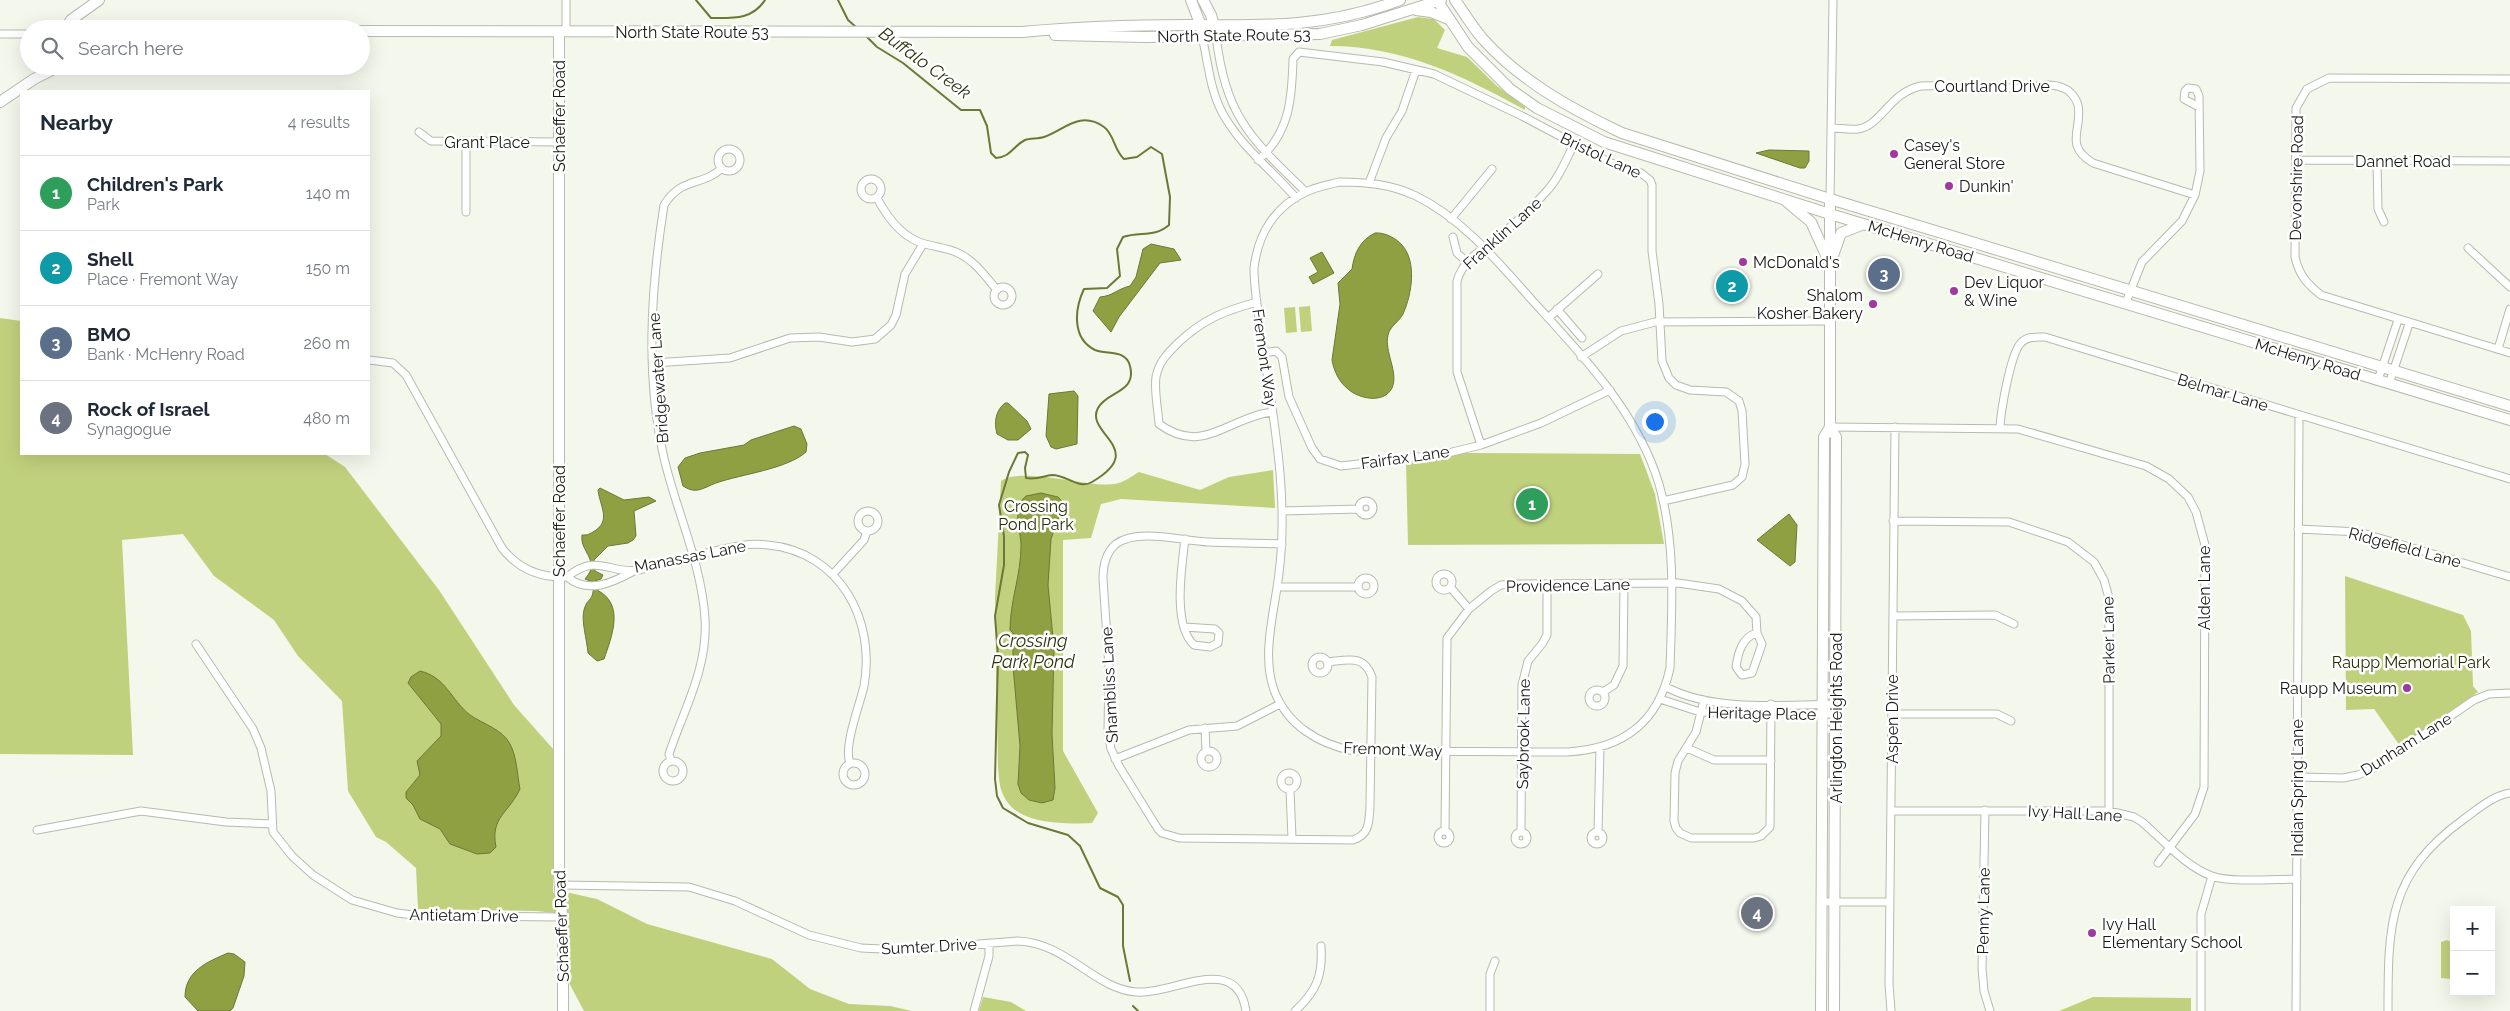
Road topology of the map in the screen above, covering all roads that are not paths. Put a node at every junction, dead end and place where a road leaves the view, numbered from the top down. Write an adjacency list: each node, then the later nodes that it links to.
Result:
1 (99, 0): 11 (main road)
2 (566, 0): 15 (street, Schaeffer Road)
3 (1191, 0): 13 (main road)
4 (1203, 0): 14 (main road)
5 (1400, 0): 14 (main road, North State Route 53)
6 (1455, 0): 43 (main road, McHenry Road)
7 (1832, 0): 25 (street)
8 (1438, 1): 9 (main road, North State Route 53); 10 (main road, McHenry Road)
9 (1413, 9): 10 (main road); 14 (main road, North State Route 53)
10 (1448, 19): 40 (main road, McHenry Road)
11 (71, 20)
12 (370, 31): 15 (main road, North State Route 53)
13 (1202, 31): 14 (main road, North State Route 53); 15 (main road, North State Route 53); 24 (street)
14 (1215, 31): 23 (street)
15 (563, 32): 28 (main road, Schaeffer Road)
16 (0, 34): 17 (street)
17 (20, 34)
18 (1416, 70): 29 (street, Bristol Lane); 30 (street, Bristol Lane); 37 (street)
19 (42, 75): 21 (main road)
20 (2510, 79): 32 (street, Devonshire Road)
21 (0, 102)
22 (2199, 107): 39 (street)
23 (1235, 110): 24 (street); 30 (street)
24 (1222, 113): 31 (street)
25 (1831, 128): 39 (street, Courtland Drive); 43 (street)
26 (419, 132): 27 (street, Grant Place)
27 (466, 142): 28 (street, Grant Place); 44 (street)
28 (559, 142): 102 (main road, Schaeffer Road)
29 (1574, 144): 51 (street, Franklin Lane); 66 (street, Bristol Lane)
30 (1266, 154): 31 (street); 38 (street)
31 (1258, 160): 42 (street)
32 (2296, 160): 33 (street, Dannet Road); 65 (street, Devonshire Road)
33 (2377, 161): 34 (street, Dannet Road); 47 (street)
34 (2510, 161)
35 (722, 168): 74 (street, Bridgewater Lane)
36 (1492, 169): 46 (street)
37 (1369, 183): 38 (street, Fremont Way); 46 (street, Fremont Way)
38 (1306, 192): 42 (street, Fremont Way)
39 (2195, 195): 58 (street)
40 (1780, 197): 45 (main road, McHenry Road); 54 (main road)
41 (877, 198): 50 (street)
42 (1296, 198): 59 (street, Fremont Way)
43 (1830, 199): 45 (main road, Arlington Heights Road); 58 (main road, McHenry Road)
44 (466, 212)
45 (1830, 214): 48 (main road, McHenry Road); 54 (main road, Arlington Heights Road)
46 (1451, 219): 51 (street, Fremont Way)
47 (2384, 222)
48 (1864, 224): 54 (main road); 60 (main road, McHenry Road)
49 (1453, 237): 53 (street)
50 (923, 244): 57 (street); 74 (street)
51 (1485, 247): 53 (street, Franklin Lane); 63 (street, Fremont Way)
52 (2468, 248): 56 (street)
53 (1466, 262): 87 (street, Franklin Lane)
54 (1830, 264): 64 (main road, Arlington Heights Road)
55 (1598, 274): 61 (street)
56 (2510, 287)
57 (997, 290)
58 (2130, 290): 60 (street); 75 (main road, McHenry Road)
59 (1257, 302): 70 (street, Fremont Way); 81 (street)
60 (2126, 302): 77 (main road, McHenry Road)
61 (1557, 309): 63 (street); 68 (street)
62 (2510, 309): 69 (street)
63 (1548, 318): 72 (street, Fremont Way)
64 (1831, 320): 66 (street); 84 (main road, Arlington Heights Road)
65 (2398, 320): 67 (street, Devonshire Road); 75 (street)
66 (1660, 322): 72 (street); 89 (street, Bristol Lane)
67 (2409, 324): 69 (street, Devonshire Road); 76 (street)
68 (1582, 338)
69 (2498, 349): 71 (street, Devonshire Road)
70 (1264, 353): 81 (street, Fremont Way); 87 (street, Fairfax Lane)
71 (2510, 353)
72 (1581, 357): 79 (street, Fremont Way)
73 (370, 360): 102 (street)
74 (653, 364): 97 (street, Bridgewater Lane)
75 (2382, 368): 76 (main road, McHenry Road); 77 (street)
76 (2393, 371): 78 (street); 80 (main road, McHenry Road)
77 (2378, 380): 78 (main road, McHenry Road)
78 (2389, 384): 83 (main road, McHenry Road)
79 (1610, 390): 87 (street, Fairfax Lane); 89 (street, Fremont Way)
80 (2510, 406)
81 (1272, 412): 91 (street, Fremont Way)
82 (2300, 415): 86 (street, Belmar Lane); 88 (street, Belmar Lane); 93 (street, Indian Spring Lane)
83 (2510, 420)
84 (1830, 427): 85 (street, Alden Lane); 124 (main road, Arlington Heights Road); 125 (main road, Arlington Heights Road)
85 (1894, 427): 86 (street, Alden Lane); 92 (street, Aspen Drive)
86 (2000, 427): 154 (street, Alden Lane)
87 (1481, 445)
88 (2510, 479)
89 (1663, 501): 103 (street, Fremont Way)
90 (1359, 509): 91 (street)
91 (1282, 511): 96 (street, Fremont Way)
92 (1893, 521): 111 (street, Aspen Drive); 147 (street, Parker Lane)
93 (2298, 529): 101 (street, Ridgefield Lane); 142 (street, Indian Spring Lane)
94 (867, 531): 100 (street)
95 (1185, 539): 96 (street, Shambliss Lane); 113 (street); 138 (street, Shambliss Lane)
96 (1282, 544): 107 (street, Fremont Way)
97 (692, 556): 99 (street, Manassas Lane); 100 (street, Manassas Lane); 140 (street, Bridgewater Lane)
98 (604, 566): 99 (street, Manassas Lane); 102 (street, Manassas Lane); 104 (street)
99 (636, 570): 104 (street)
100 (833, 574): 141 (street, Manassas Lane)
101 (2510, 577)
102 (563, 578): 104 (street); 158 (main road, Schaeffer Road)
103 (1671, 583): 106 (street, Providence Lane); 114 (street, Providence Lane); 117 (street, Fremont Way)
104 (605, 584)
105 (1547, 584): 106 (street, Providence Lane); 110 (street, Providence Lane); 137 (street, Saybrook Lane)
106 (1624, 584): 118 (street)
107 (1277, 587): 108 (street); 122 (street, Fremont Way)
108 (1358, 587)
109 (1451, 588): 110 (street)
110 (1470, 609): 136 (street, Providence Lane)
111 (1893, 616): 112 (street); 129 (street, Aspen Drive)
112 (2014, 624)
113 (1184, 626): 113 (street)
114 (1757, 633): 114 (street, Providence Lane)
115 (196, 644): 148 (street, Antietam Drive)
116 (1327, 662): 135 (street)
117 (1666, 688): 120 (street, Fremont Way); 121 (street, Heritage Place)
118 (1603, 692)
119 (2510, 693): 142 (street, Dunham Lane)
120 (1660, 699): 126 (street, Heritage Place); 132 (street, Fremont Way)
121 (1704, 700): 123 (street, Heritage Place); 126 (street)
122 (1280, 704): 131 (street); 135 (street, Fremont Way)
123 (1771, 704): 125 (street, Heritage Place); 127 (street)
124 (1836, 704): 125 (street, Heritage Place); 128 (main road, Arlington Heights Road)
125 (1823, 709): 127 (street, Heritage Place); 128 (street, Heritage Place); 159 (main road, Arlington Heights Road)
126 (1700, 712): 127 (street, Heritage Place); 133 (street)
127 (1771, 714): 139 (street)
128 (1836, 714): 160 (main road, Arlington Heights Road)
129 (1892, 714): 130 (street); 146 (street, Aspen Drive)
130 (2011, 721)
131 (1205, 728): 134 (street); 138 (street)
132 (1600, 748): 137 (street, Fremont Way); 152 (street)
133 (1687, 748): 139 (street); 139 (street)
134 (1206, 751)
135 (1371, 751): 136 (street, Fremont Way); 153 (street, Shambliss Lane)
136 (1446, 751): 137 (street, Fremont Way); 150 (street, Providence Lane)
137 (1521, 751): 151 (street, Saybrook Lane)
138 (1116, 759): 153 (street, Shambliss Lane)
139 (1771, 760)
140 (671, 761)
141 (850, 763)
142 (2297, 778): 157 (street, Indian Spring Lane)
143 (1290, 790): 153 (street)
144 (2510, 793): 178 (street)
145 (1985, 810): 146 (street, Ivy Hall Lane); 147 (street, Ivy Hall Lane); 175 (street, Penny Lane)
146 (1892, 811): 161 (street, Aspen Drive)
147 (2109, 811): 154 (street, Ivy Hall Lane)
148 (272, 824): 149 (street); 162 (street, Antietam Drive)
149 (37, 830)
150 (1445, 831)
151 (1521, 831)
152 (1598, 832)
153 (1292, 838)
154 (2170, 846): 155 (street, Alden Lane); 156 (street, Ivy Hall Lane)
155 (2158, 863)
156 (2212, 876): 157 (street, Ivy Hall Lane); 176 (street)
157 (2297, 879): 177 (street, Indian Spring Lane)
158 (560, 885): 162 (main road, Schaeffer Road); 163 (street, Sumter Drive)
159 (1822, 902): 160 (street); 166 (main road, Arlington Heights Road)
160 (1835, 902): 161 (street); 173 (main road, Arlington Heights Road)
161 (1890, 902): 174 (street, Aspen Drive)
162 (562, 917): 167 (main road, Schaeffer Road)
163 (990, 943): 168 (street); 169 (street, Sumter Drive)
164 (1321, 946): 170 (street)
165 (1496, 962): 171 (street)
166 (1822, 966): 172 (main road, Arlington Heights Road); 173 (main road)
167 (563, 1011)
168 (974, 1011)
169 (1246, 1011)
170 (1295, 1011)
171 (1490, 1011)
172 (1821, 1011)
173 (1834, 1011)
174 (1891, 1011)
175 (1990, 1011)
176 (2201, 1011)
177 (2296, 1011)
178 (2388, 1011)

